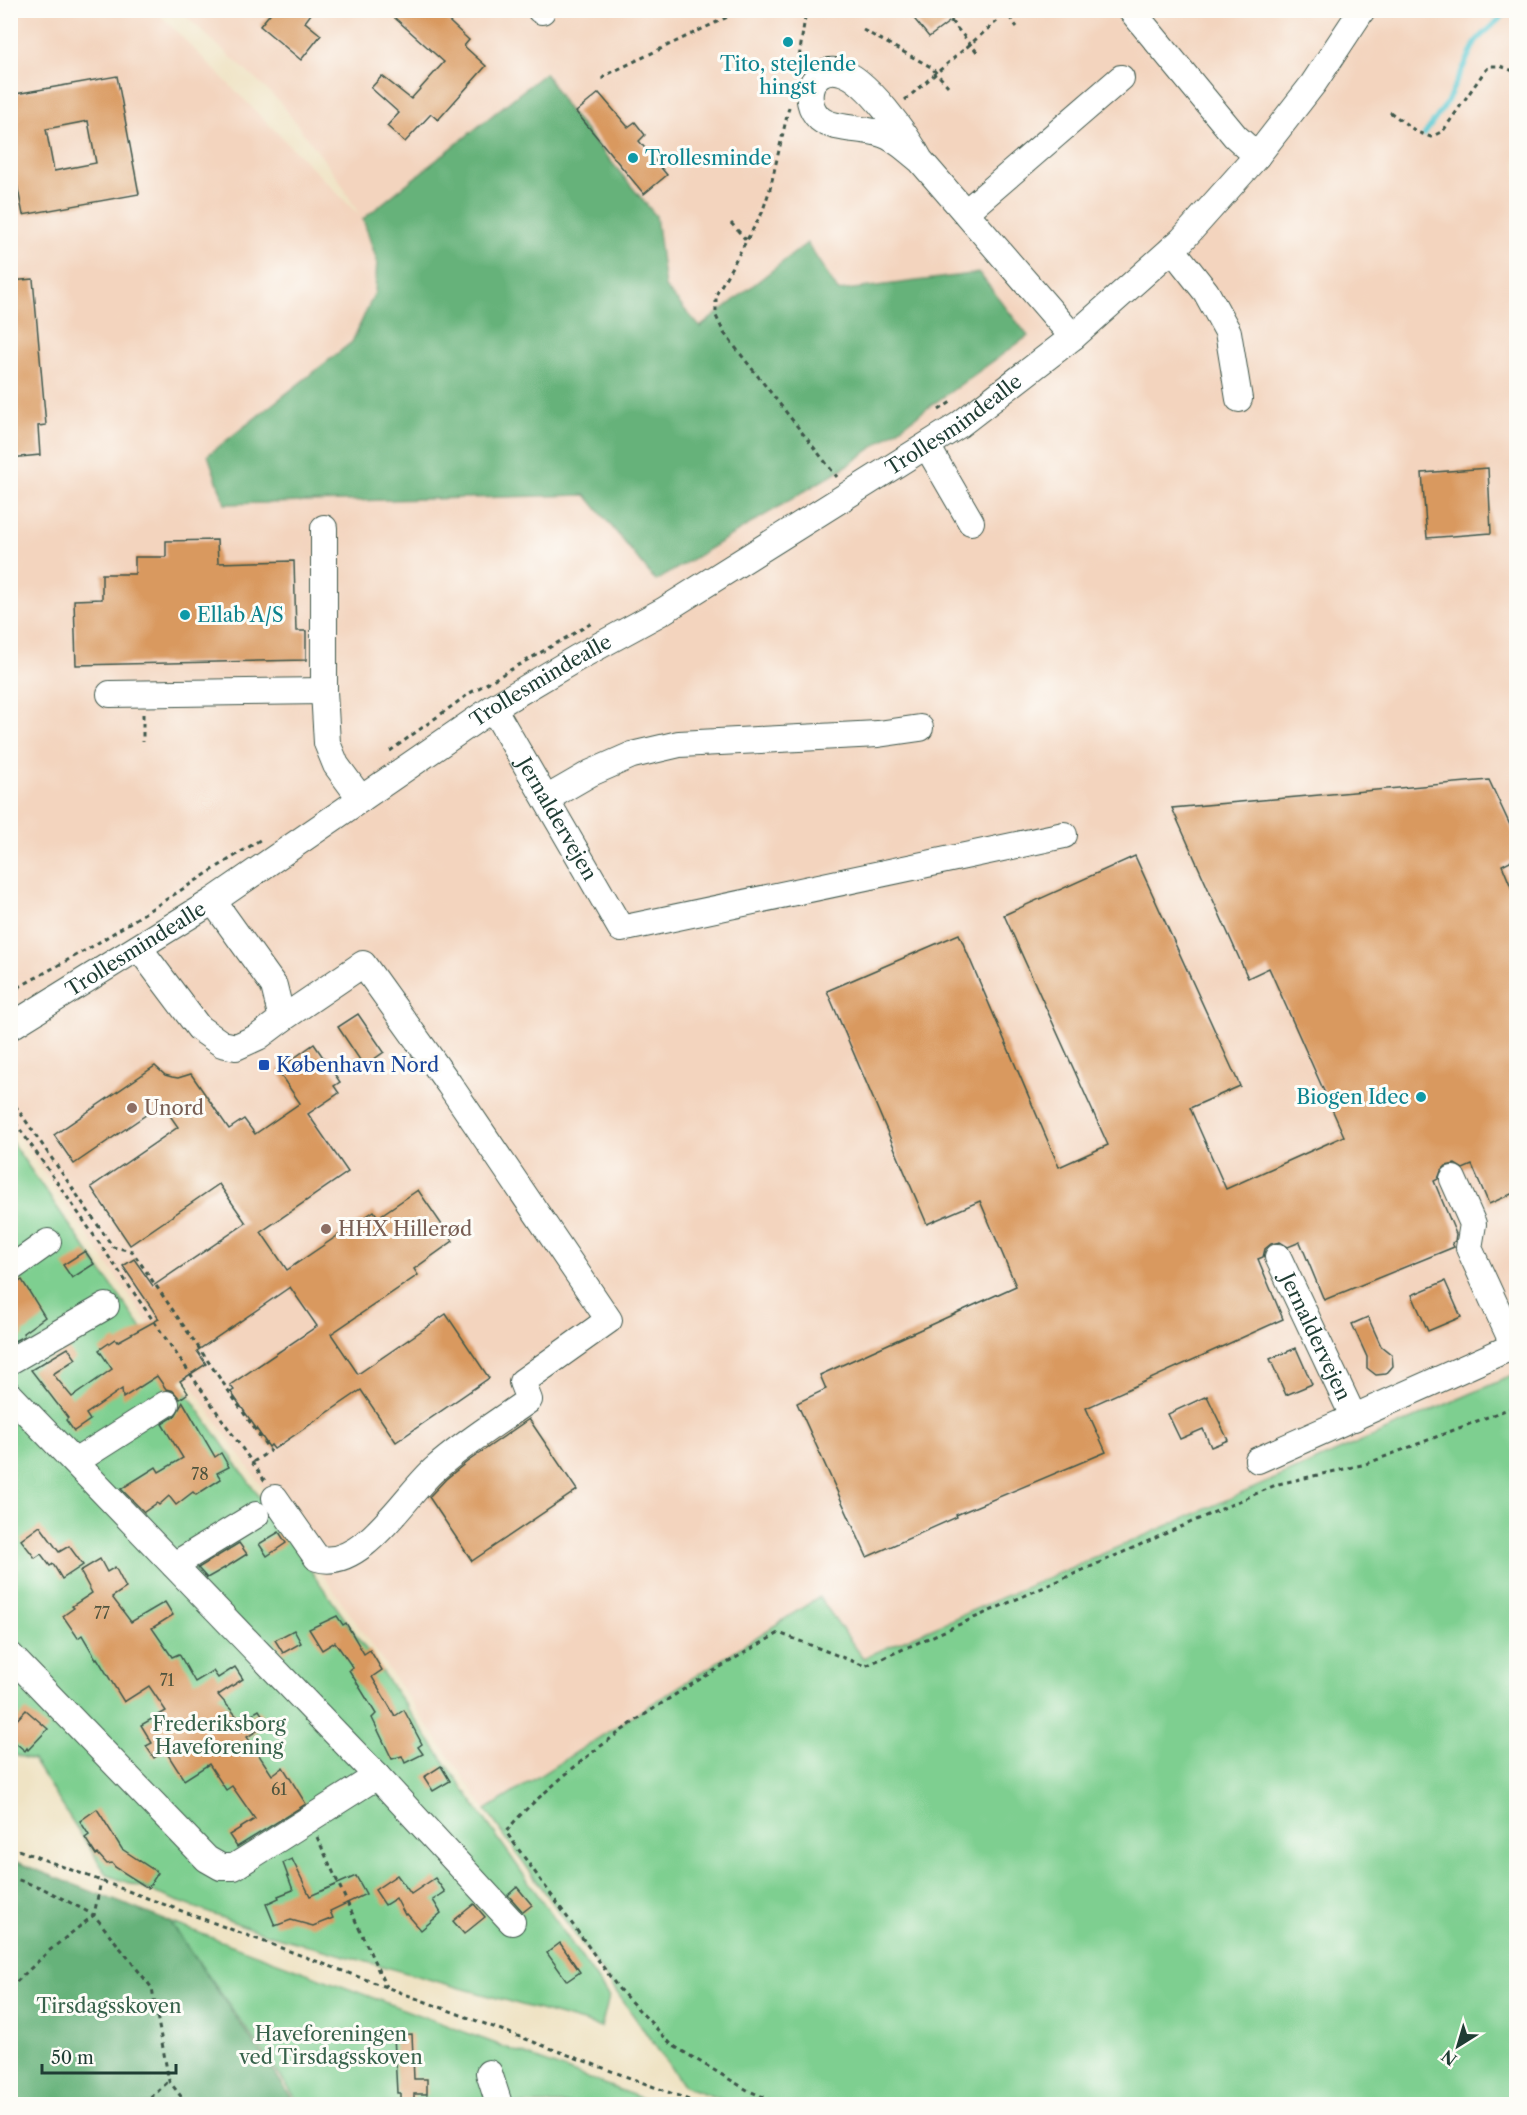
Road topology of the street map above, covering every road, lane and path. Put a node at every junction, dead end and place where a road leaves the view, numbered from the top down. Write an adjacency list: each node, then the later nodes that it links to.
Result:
1 (742, 10): 15 (path)
2 (806, 10): 11 (path)
3 (1131, 10): 20 (street)
4 (1362, 10): 20 (street, Trollesmindealle)
5 (1007, 12): 7 (path); 9 (path)
6 (951, 21): 9 (path)
7 (1017, 27)
8 (863, 30): 13 (path)
9 (970, 44): 10 (path); 13 (path)
10 (978, 52)
11 (805, 66)
12 (1516, 72): 19 (path)
13 (936, 73): 16 (path); 17 (path)
14 (1121, 78): 22 (street)
15 (602, 79)
16 (948, 86)
17 (902, 102)
18 (790, 104): 24 (path)
19 (1390, 112)
20 (1257, 156): 25 (street, Trollesmindealle)
21 (920, 160): 22 (street)
22 (966, 212): 26 (street)
23 (731, 223): 24 (path)
24 (747, 241): 31 (path)
25 (1172, 249): 26 (street, Trollesmindealle); 28 (street)
26 (1073, 337): 30 (street, Trollesmindealle)
27 (959, 396): 29 (path)
28 (1239, 399)
29 (932, 415)
30 (927, 446): 32 (street); 38 (street, Trollesmindealle)
31 (830, 483)
32 (971, 522)
33 (324, 528): 35 (street)
34 (596, 621): 41 (path)
35 (324, 691): 36 (street); 42 (street)
36 (142, 693): 37 (street); 40 (path)
37 (110, 694)
38 (493, 708): 42 (street, Trollesmindealle); 43 (street, Jernaldervejen)
39 (920, 728): 43 (street)
40 (143, 742)
41 (383, 756)
42 (361, 799): 46 (street, Trollesmindealle)
43 (546, 799): 44 (street, Jernaldervejen)
44 (1064, 835)
45 (263, 838): 48 (path)
46 (213, 901): 47 (street, Trollesmindealle); 49 (street)
47 (139, 948): 49 (street); 50 (street, Trollesmindealle)
48 (10, 992)
49 (282, 1019): 69 (street)
50 (10, 1027)
51 (10, 1098): 55 (path)
52 (10, 1115): 56 (path)
53 (1453, 1179): 60 (street, Jernaldervejen)
54 (48, 1242): 58 (street)
55 (113, 1247): 56 (path); 68 (path)
56 (106, 1252): 68 (path)
57 (1278, 1257): 65 (street, Jernaldervejen)
58 (10, 1269)
59 (106, 1306): 61 (street)
60 (1516, 1346): 65 (street, Jernaldervejen)
61 (10, 1361)
62 (10, 1395): 67 (street)
63 (166, 1404): 67 (street)
64 (1516, 1406): 88 (path)
65 (1354, 1418): 66 (street, Jernaldervejen)
66 (1258, 1460)
67 (75, 1462): 71 (street)
68 (252, 1462): 69 (path)
69 (275, 1498)
70 (256, 1515): 71 (street)
71 (174, 1565): 73 (street)
72 (10, 1655): 74 (street)
73 (377, 1776): 74 (street); 79 (street)
74 (309, 1819): 81 (path)
75 (10, 1847): 77 (path)
76 (10, 1877): 78 (path)
77 (101, 1881): 78 (path); 81 (path)
78 (94, 1915): 80 (path); 83 (path)
79 (512, 1922)
80 (10, 1988)
81 (386, 1988): 87 (path)
82 (489, 2073): 86 (street)
83 (169, 2081): 84 (path); 85 (path)
84 (144, 2104)
85 (187, 2104)
86 (499, 2104)
87 (700, 2104)
88 (781, 2104)

